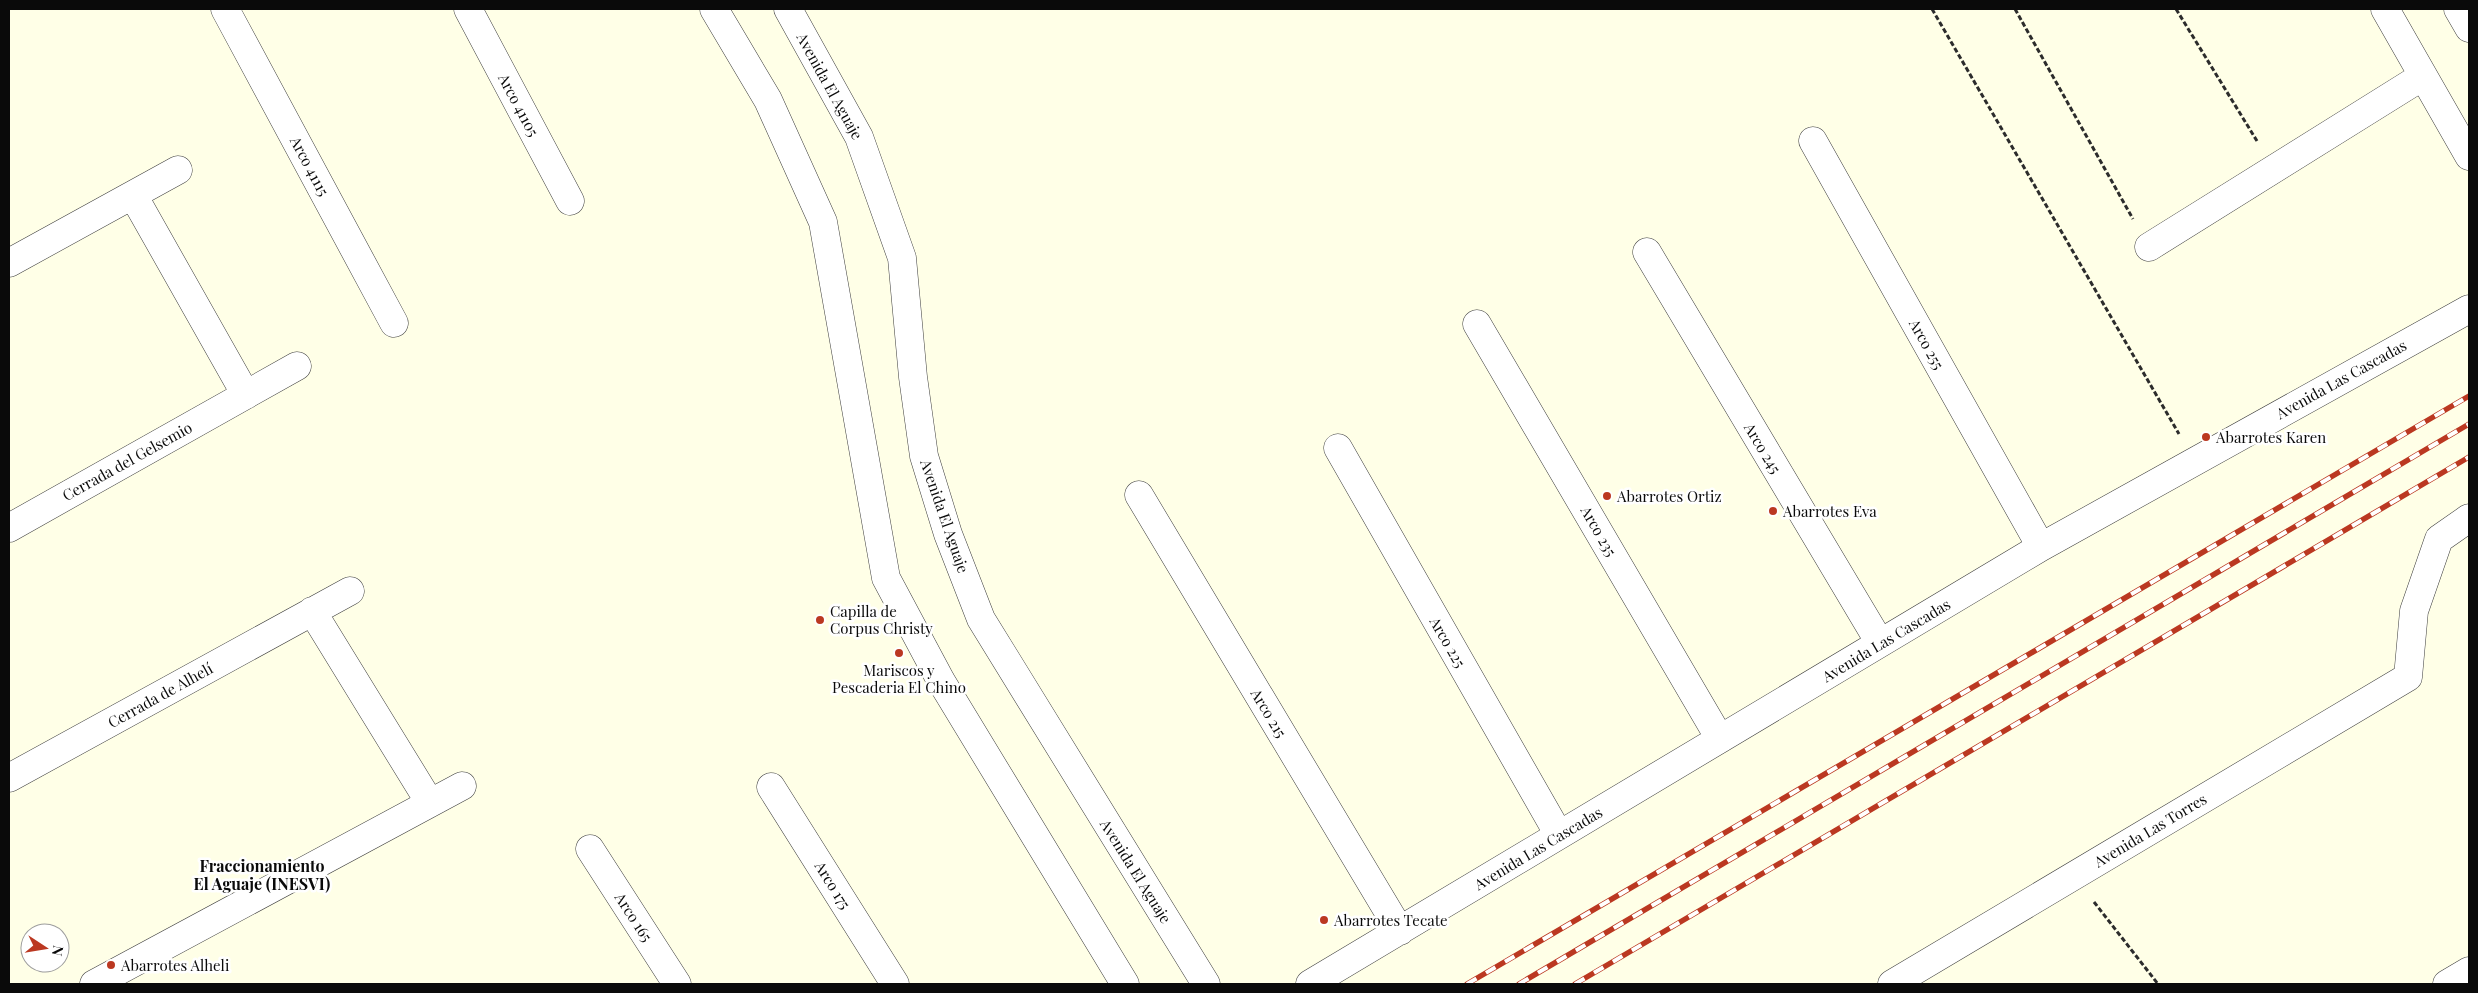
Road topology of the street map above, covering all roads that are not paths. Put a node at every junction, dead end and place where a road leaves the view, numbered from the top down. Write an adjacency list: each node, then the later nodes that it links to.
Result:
1 (225, 9): 18 (street, Arco 41115)
2 (468, 9): 13 (street, Arco 41105)
3 (714, 9): 42 (street)
4 (788, 9): 43 (street, Avenida El Aguaje)
5 (2385, 9): 8 (street)
6 (2458, 9): 7 (street)
7 (2469, 28)
8 (2423, 76): 10 (street); 14 (street)
9 (1813, 141): 26 (street, Arco 255)
10 (2469, 156)
11 (178, 170): 12 (street)
12 (133, 195): 16 (street); 21 (street)
13 (570, 201)
14 (2149, 247)
15 (1647, 252): 29 (street, Arco 245)
16 (9, 263)
17 (2469, 309): 26 (street, Avenida Las Cascadas)
18 (394, 323)
19 (1477, 324): 30 (street, Arco 235)
20 (297, 366): 21 (street, Cerrada del Gelsemio)
21 (246, 395): 25 (street, Cerrada del Gelsemio)
22 (1338, 448): 35 (street, Arco 225)
23 (1139, 495): 37 (street, Arco 215)
24 (2469, 518): 45 (street, Avenida Las Torres)
25 (9, 528)
26 (2041, 547): 29 (street, Avenida Las Cascadas)
27 (350, 591): 28 (street, Cerrada de Alhelí)
28 (312, 612): 31 (street, Cerrada de Alhelí); 34 (street)
29 (1880, 643): 30 (street, Avenida Las Cascadas)
30 (1720, 739): 35 (street, Avenida Las Cascadas)
31 (9, 778)
32 (462, 786): 34 (street)
33 (771, 787): 41 (street, Arco 175)
34 (430, 803): 39 (street)
35 (1559, 835): 37 (street, Avenida Las Cascadas)
36 (590, 849): 40 (street, Arco 165)
37 (1400, 931): 44 (street, Avenida Las Cascadas)
38 (2469, 971): 46 (street)
39 (94, 984)
40 (677, 984)
41 (895, 984)
42 (1125, 984)
43 (1206, 984)
44 (1310, 984)
45 (1892, 984)
46 (2447, 984)

